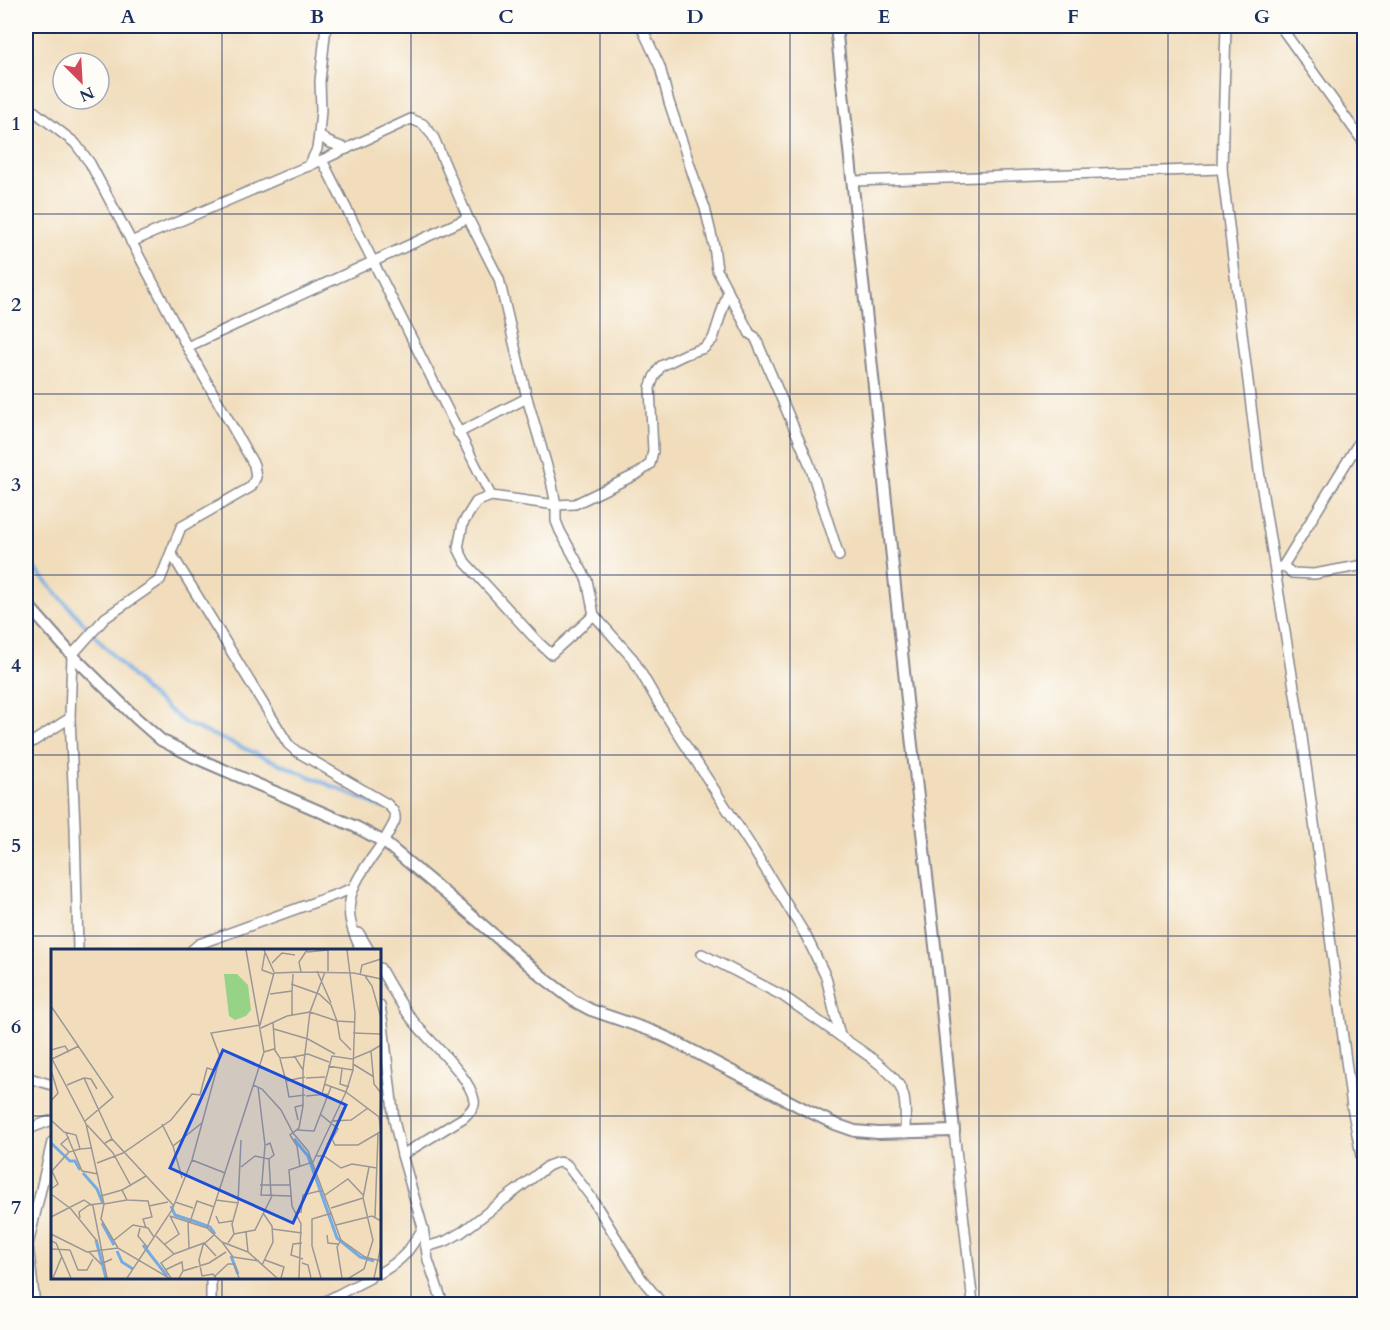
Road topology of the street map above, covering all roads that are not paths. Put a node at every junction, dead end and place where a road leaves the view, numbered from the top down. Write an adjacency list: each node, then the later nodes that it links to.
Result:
1 (327, 26): 7 (street)
2 (641, 26): 17 (street)
3 (836, 26): 13 (street)
4 (1226, 26): 12 (street)
5 (1280, 26): 8 (street)
6 (26, 105): 15 (street)
7 (319, 134): 9 (street); 11 (street)
8 (1365, 143)
9 (347, 149): 10 (street); 14 (street)
10 (322, 160): 11 (street); 16 (street)
11 (309, 166): 15 (street)
12 (1222, 169): 13 (street); 27 (street)
13 (854, 181): 50 (street)
14 (468, 218): 16 (street); 19 (street)
15 (131, 242): 18 (street)
16 (372, 261): 18 (street); 20 (street)
17 (728, 292): 23 (street); 25 (street)
18 (187, 347): 24 (street)
19 (527, 398): 20 (street); 23 (street)
20 (458, 433): 22 (street)
21 (1365, 434): 27 (street)
22 (491, 496): 23 (street); 29 (street)
23 (556, 505): 29 (street)
24 (171, 553): 30 (street); 33 (street)
25 (839, 556)
26 (1365, 565): 27 (street)
27 (1279, 567): 46 (street)
28 (26, 603): 30 (street)
29 (594, 615): 43 (street)
30 (72, 655): 31 (street); 33 (street)
31 (70, 718): 32 (street); 36 (street)
32 (26, 746)
33 (384, 842): 34 (street); 51 (street)
34 (354, 888): 35 (street); 37 (street)
35 (349, 915): 38 (street); 39 (street)
36 (78, 949)
37 (194, 949)
38 (360, 949)
39 (368, 949)
40 (702, 954): 43 (street)
41 (381, 970): 53 (street)
42 (381, 1012): 53 (street)
43 (840, 1036): 51 (street)
44 (26, 1077): 45 (street)
45 (51, 1084)
46 (1352, 1107): 47 (street); 54 (street)
47 (1365, 1107)
48 (51, 1120): 49 (street)
49 (26, 1130)
50 (954, 1131): 51 (street); 65 (street)
51 (905, 1133)
52 (51, 1146): 61 (street)
53 (402, 1155): 55 (street)
54 (1365, 1172)
55 (423, 1228): 56 (street); 57 (street)
56 (426, 1247): 60 (street); 64 (street)
57 (381, 1272)
58 (211, 1279): 62 (street)
59 (368, 1279): 63 (street)
60 (659, 1303)
61 (35, 1305)
62 (212, 1305)
63 (320, 1305)
64 (443, 1305)
65 (973, 1305)

